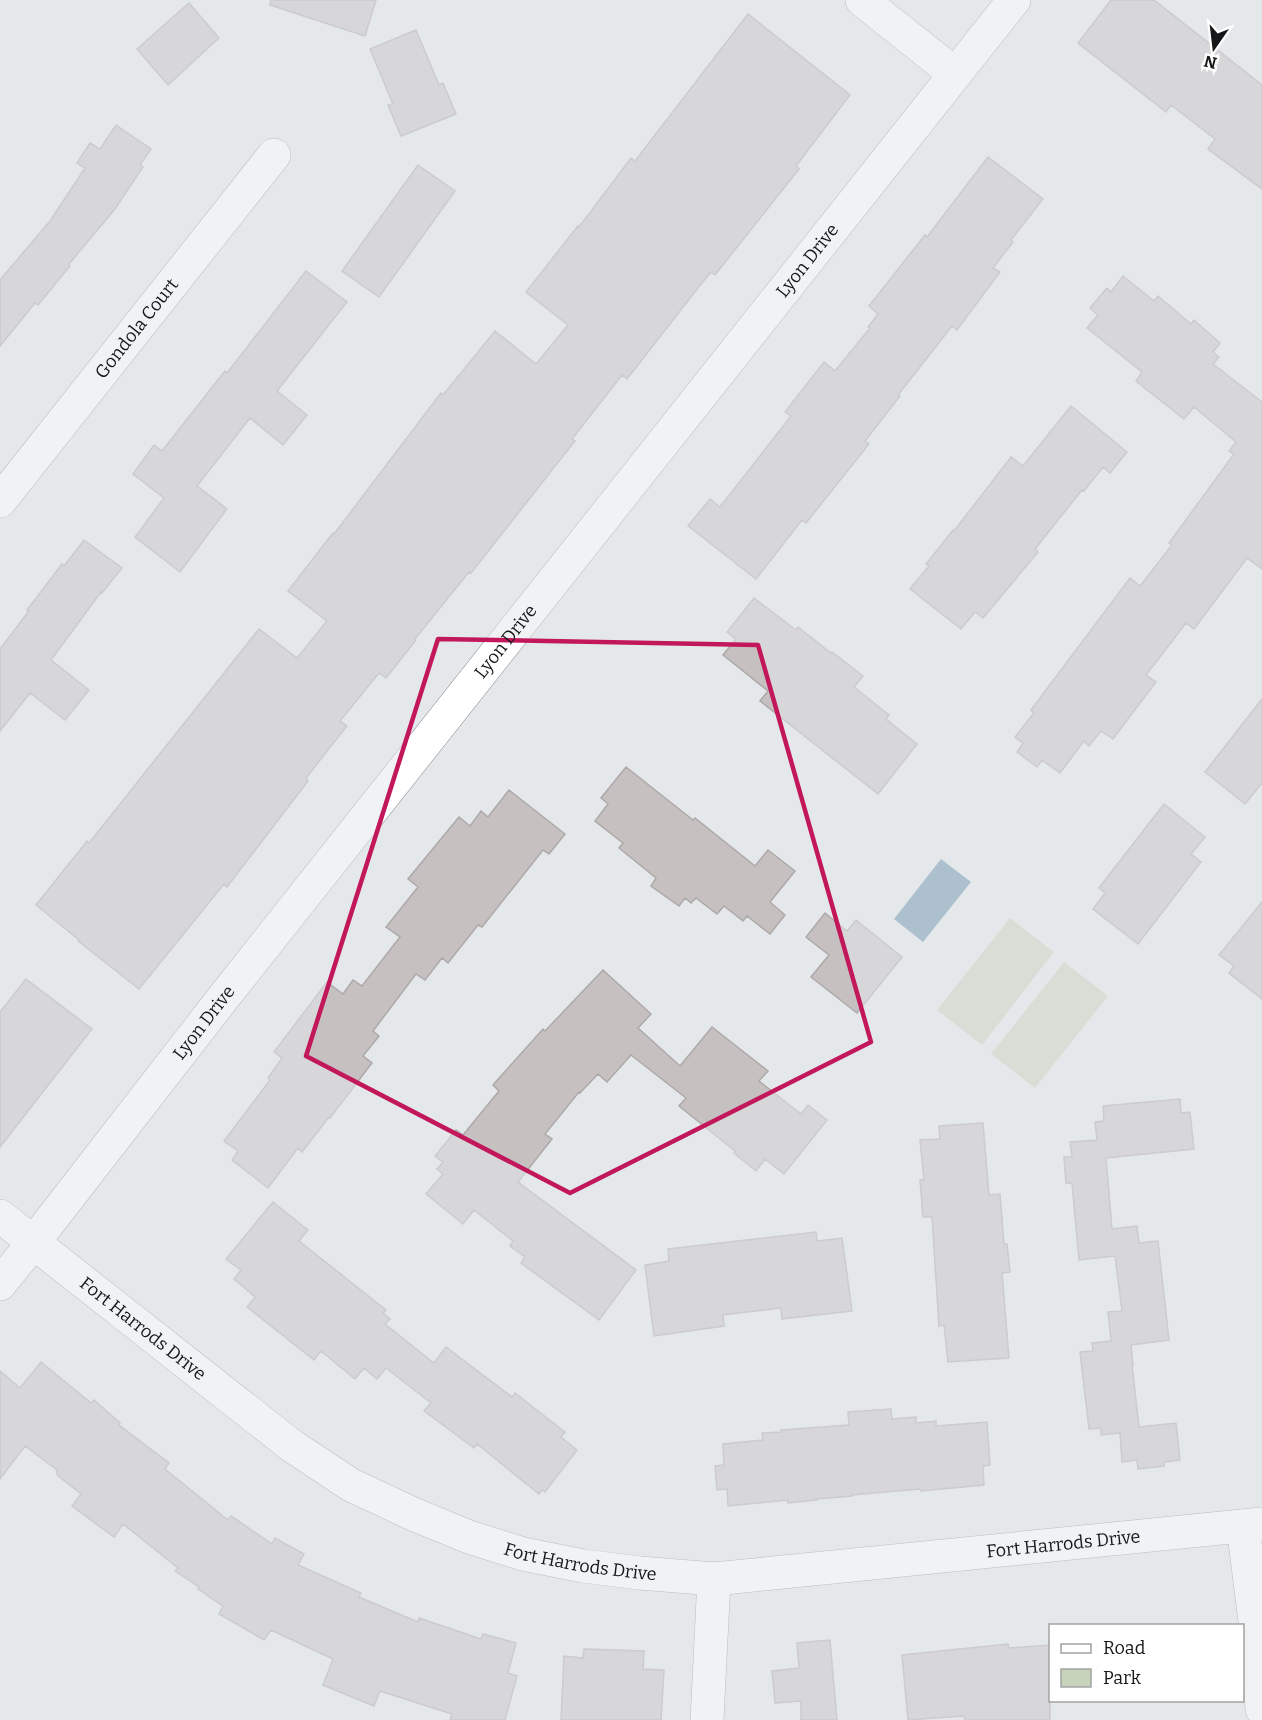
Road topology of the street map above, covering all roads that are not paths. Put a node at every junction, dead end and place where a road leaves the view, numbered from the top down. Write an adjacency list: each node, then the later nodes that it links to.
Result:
1 (862, 0): 3 (street)
2 (1014, 0): 3 (street, Lyon Drive)
3 (955, 74): 7 (street, Lyon Drive)
4 (274, 155): 5 (street, Gondola Court)
5 (0, 501)
6 (0, 1216): 7 (street, Fort Harrods Drive)
7 (33, 1243): 8 (street, Lyon Drive); 10 (street, Fort Harrods Drive)
8 (0, 1284)
9 (1253, 1525): 10 (street, Fort Harrods Drive); 11 (street)
10 (714, 1579): 13 (street)
11 (1262, 1709)
12 (1262, 1715): 14 (street)
13 (707, 1720)
14 (1262, 1720)

